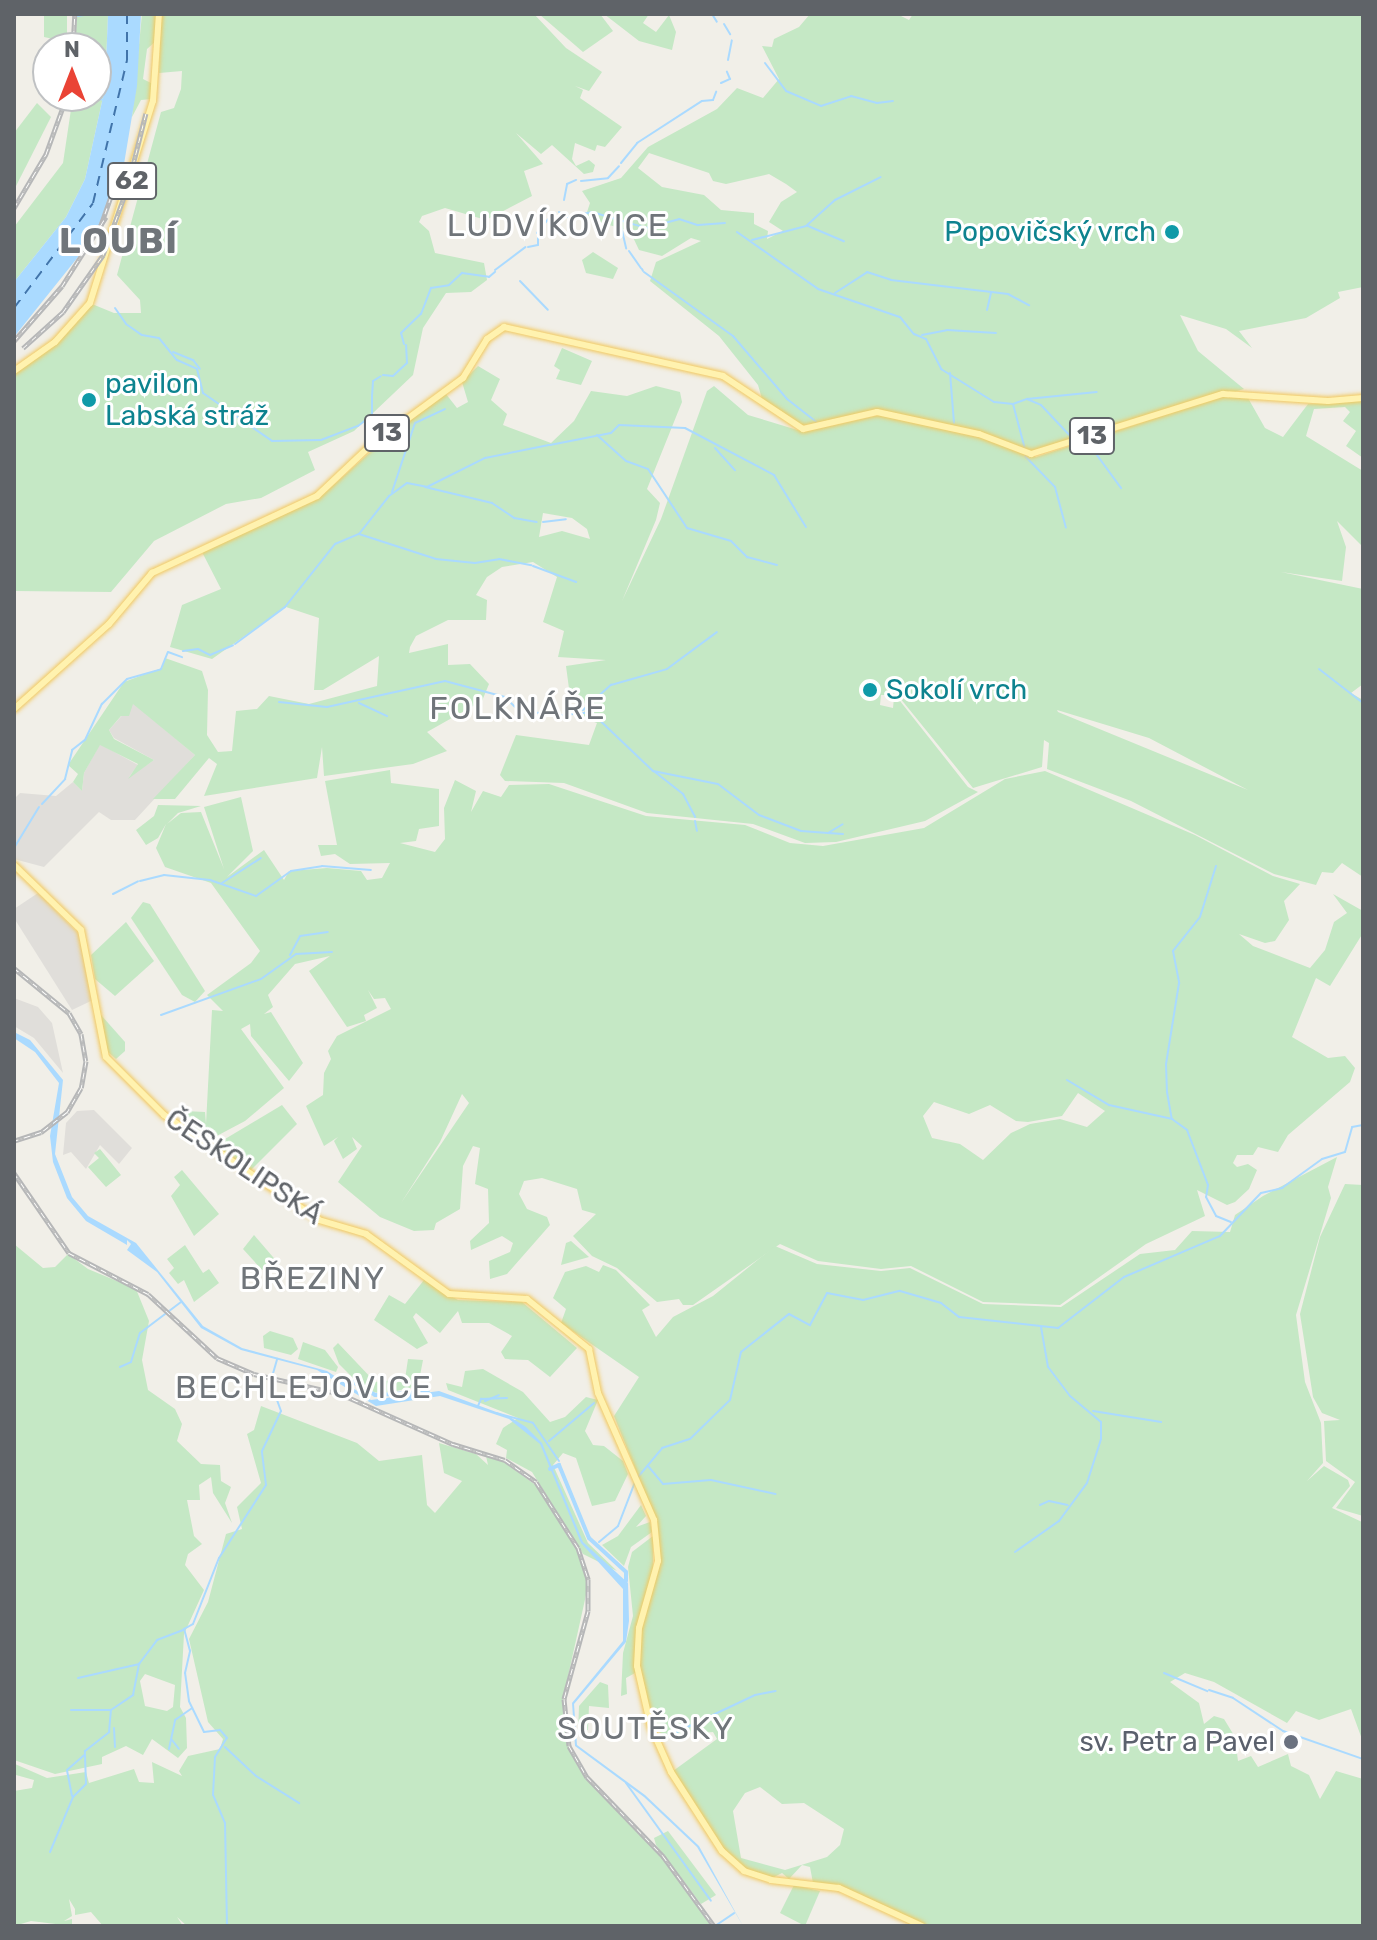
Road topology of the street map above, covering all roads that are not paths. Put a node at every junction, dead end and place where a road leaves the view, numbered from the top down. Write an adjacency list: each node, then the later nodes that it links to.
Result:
1 (159, 14): 2 (main road, 62)
2 (14, 371)
3 (1363, 398): 4 (main road, 13)
4 (14, 709)
5 (14, 865): 6 (main road, ČESKOLIPSKÁ)
6 (922, 1926)

